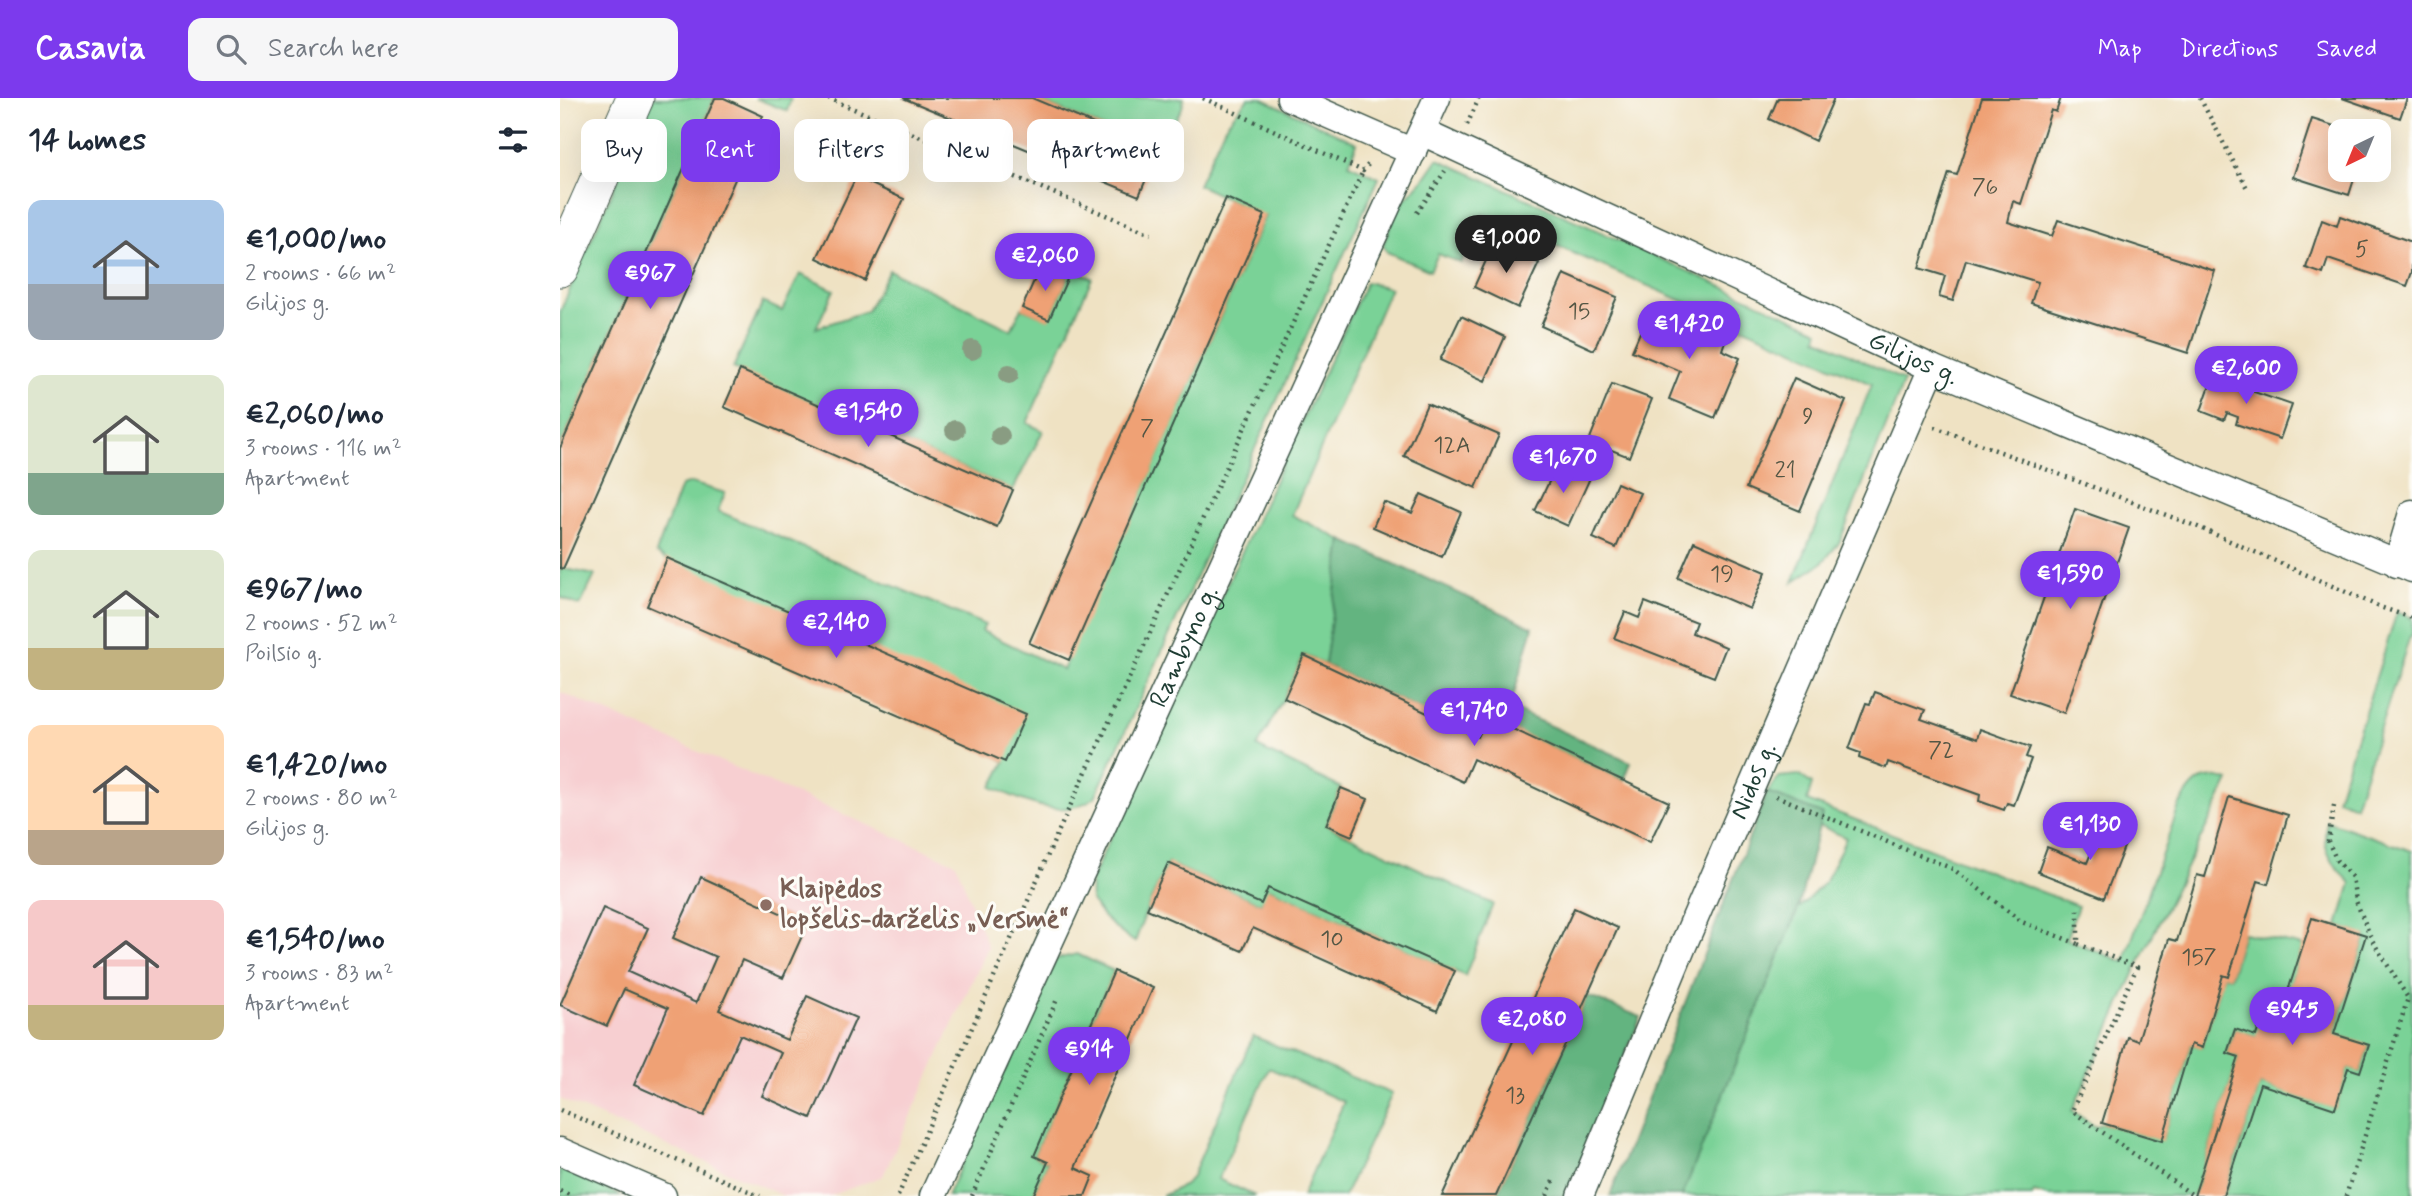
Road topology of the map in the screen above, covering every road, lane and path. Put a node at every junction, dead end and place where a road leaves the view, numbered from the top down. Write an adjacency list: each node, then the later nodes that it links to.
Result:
1 (635, 98): 13 (street)
2 (828, 98): 12 (path)
3 (1290, 98): 7 (street, Gilijos g.)
4 (1437, 98): 7 (street, Rambyno g.)
5 (1479, 98): 8 (path)
6 (2200, 98): 10 (path)
7 (1417, 142): 8 (street, Gilijos g.); 31 (street, Rambyno g.)
8 (1458, 148): 11 (path); 14 (street, Gilijos g.)
9 (1363, 171): 30 (path)
10 (2247, 188)
11 (1417, 214)
12 (1151, 234)
13 (560, 268)
14 (1932, 368): 15 (street, Nidos g.); 17 (street, Gilijos g.)
15 (1910, 417): 18 (path); 19 (street, Nidos g.)
16 (2412, 513): 17 (street)
17 (2404, 566)
18 (2412, 618)
19 (1752, 786): 22 (path); 33 (street, Nidos g.)
20 (2334, 806): 35 (path)
21 (2078, 906): 22 (path)
22 (2078, 944): 34 (path)
23 (1060, 992): 32 (path)
24 (560, 1110): 29 (path)
25 (560, 1151): 28 (street)
26 (560, 1191): 27 (path)
27 (572, 1196)
28 (663, 1196)
29 (760, 1196)
30 (898, 1196)
31 (933, 1196)
32 (972, 1196)
33 (1580, 1196)
34 (2194, 1196)
35 (2346, 1196)

